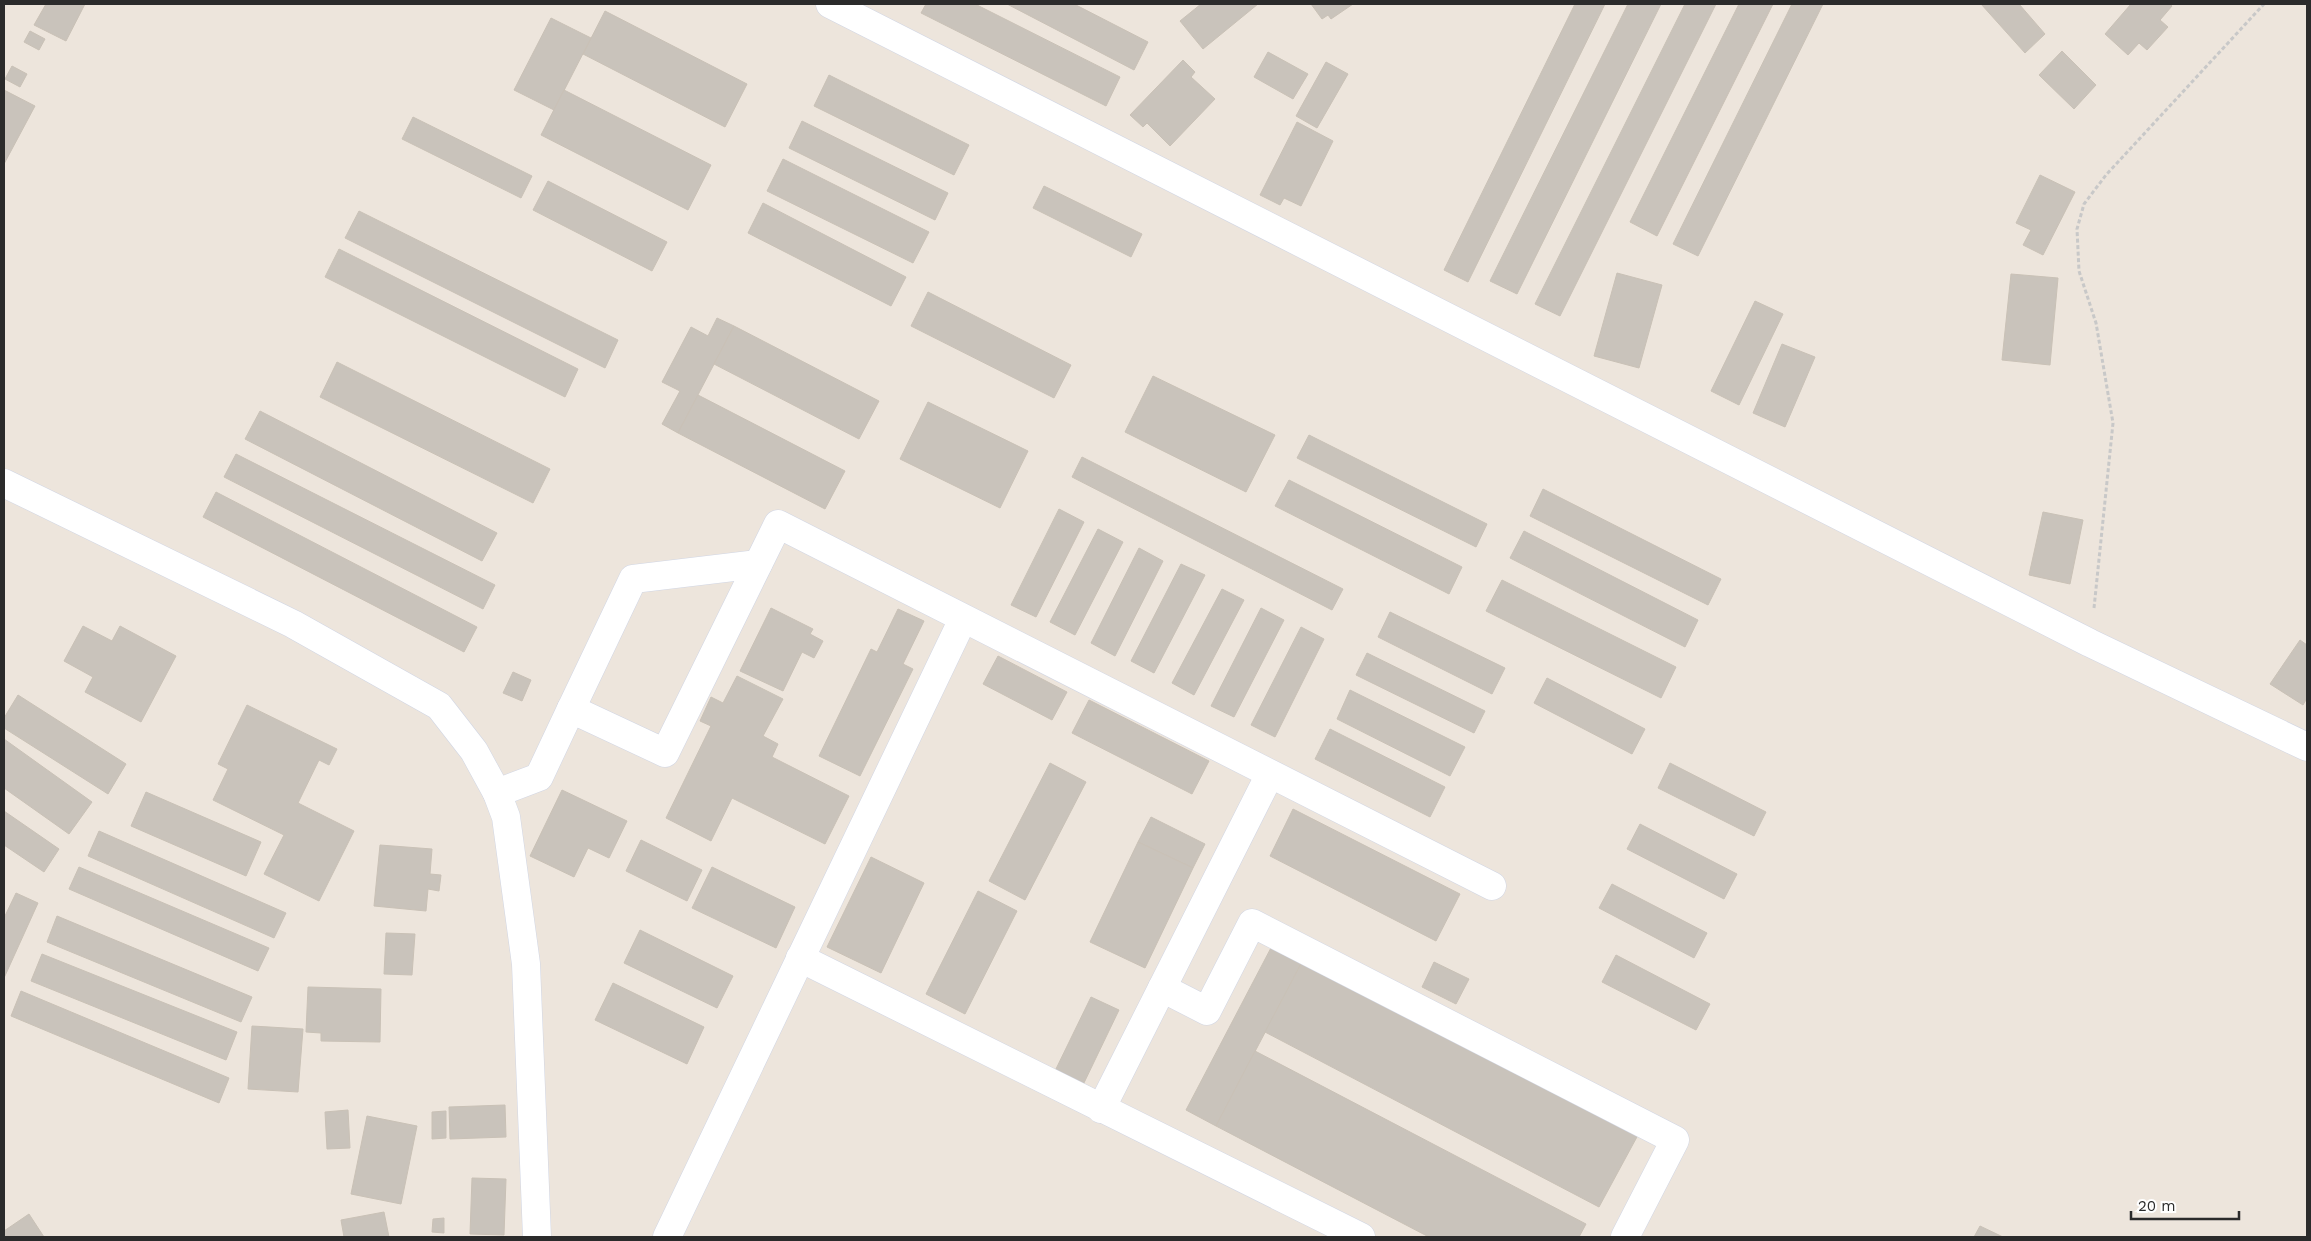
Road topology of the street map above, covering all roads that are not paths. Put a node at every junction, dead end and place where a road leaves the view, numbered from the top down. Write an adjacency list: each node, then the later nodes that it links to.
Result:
1 (830, 4): 6 (street)
2 (4, 483): 8 (street)
3 (758, 564): 4 (street); 5 (street); 5 (street)
4 (963, 618): 7 (street); 10 (street)
5 (571, 709): 8 (street)
6 (2307, 747)
7 (1270, 774): 9 (street); 11 (street)
8 (498, 793): 13 (street)
9 (1492, 886)
10 (800, 958): 12 (street); 14 (street)
11 (1162, 988): 12 (street); 16 (street)
12 (1101, 1109): 15 (street)
13 (537, 1237)
14 (667, 1237)
15 (1361, 1237)
16 (1625, 1237)

